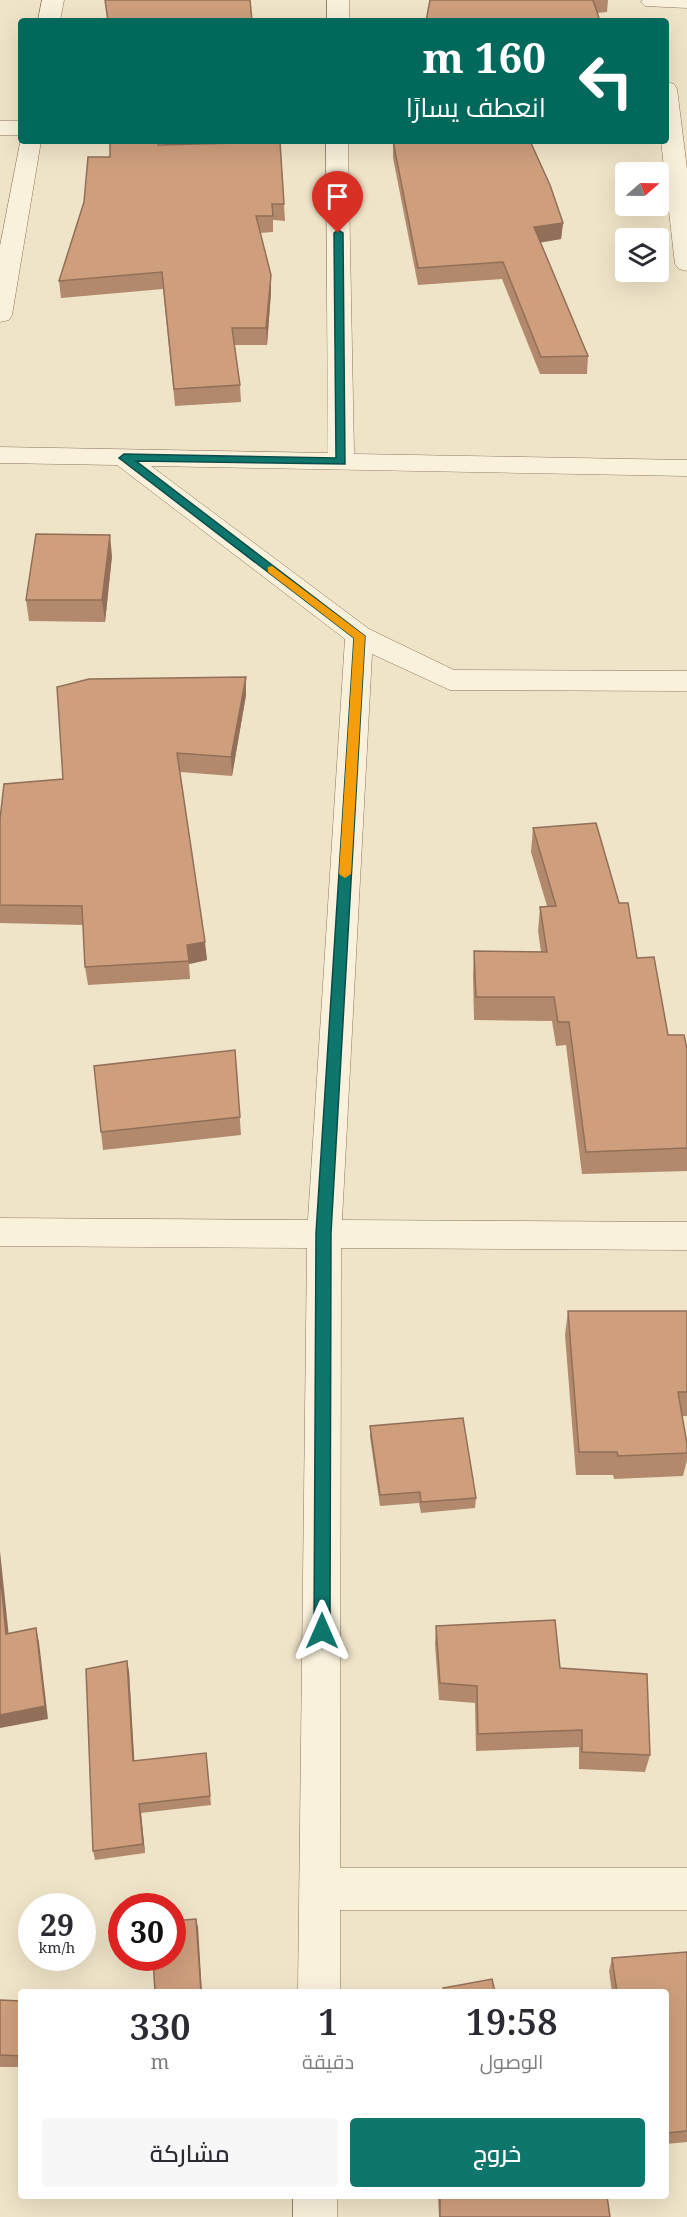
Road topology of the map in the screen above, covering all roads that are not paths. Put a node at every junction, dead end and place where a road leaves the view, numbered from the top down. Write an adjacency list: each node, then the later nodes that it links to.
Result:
1 (53, 0): 5 (street)
2 (338, 0): 6 (street)
3 (687, 2): 4 (street)
4 (653, 8)
5 (50, 18)
6 (338, 18)
7 (669, 106): 10 (street)
8 (0, 128): 9 (street)
9 (18, 128)
10 (675, 139): 13 (street)
11 (29, 144): 14 (street)
12 (337, 144): 17 (street)
13 (687, 264)
14 (0, 315)
15 (0, 455): 16 (street)
16 (124, 458): 17 (street); 19 (street)
17 (341, 462): 18 (street)
18 (687, 468)
19 (359, 636): 20 (street); 22 (street)
20 (687, 681)
21 (0, 1232): 22 (street)
22 (324, 1233): 23 (street); 24 (street)
23 (687, 1236)
24 (320, 1889): 25 (street); 26 (street)
25 (687, 1889)
26 (319, 1989)
27 (315, 2199): 28 (street)
28 (315, 2217)

